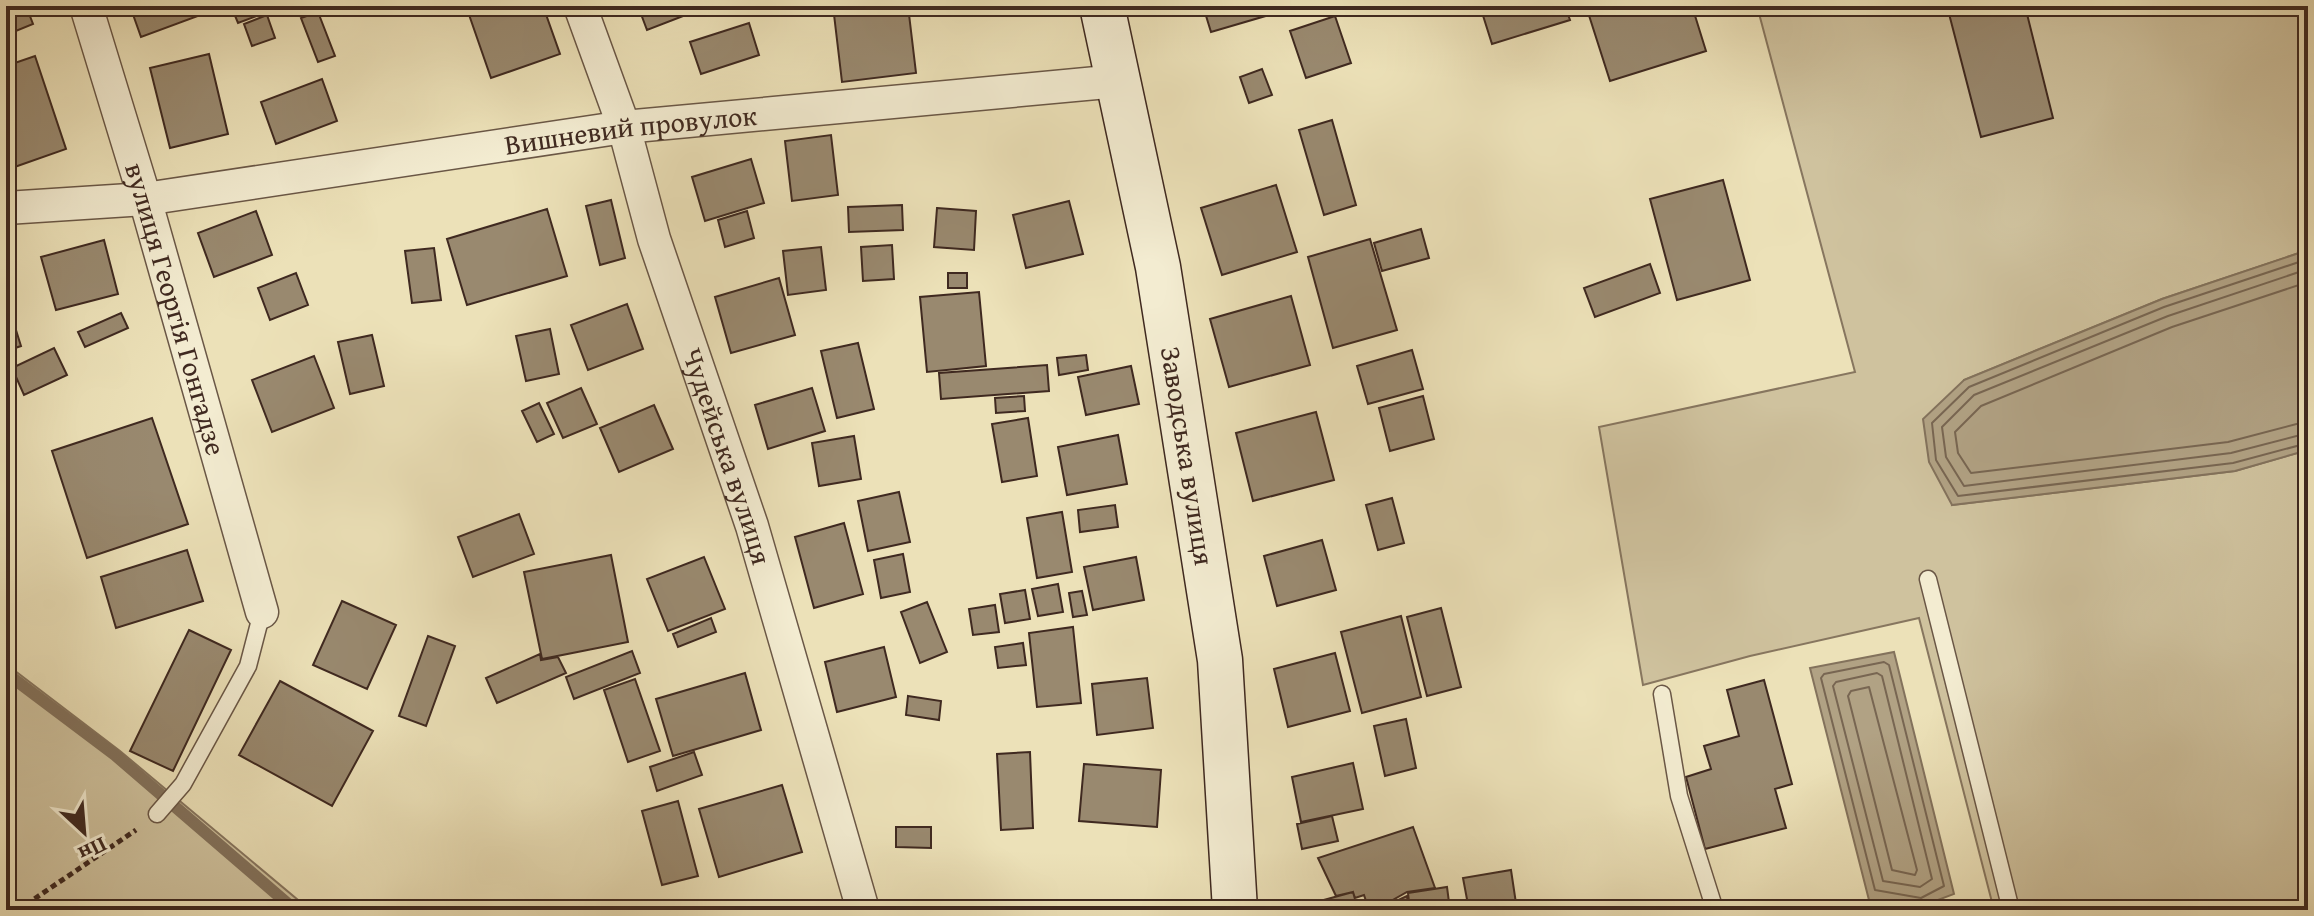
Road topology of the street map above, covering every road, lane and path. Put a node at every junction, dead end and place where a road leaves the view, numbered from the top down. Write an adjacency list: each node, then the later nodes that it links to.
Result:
1 (86, 6): 6 (street, вулиця Георгія Гонгадзе)
2 (580, 6): 5 (street, Чудейська вулиця)
3 (1102, 6): 4 (main road, Заводська вулиця)
4 (1118, 81): 5 (street, Вишневий провулок); 14 (main road, Заводська вулиця)
5 (624, 127): 6 (street, Вишневий провулок); 13 (street, Чудейська вулиця)
6 (145, 199): 7 (street, Вишневий провулок); 9 (street, вулиця Георгія Гонгадзе)
7 (6, 208)
8 (1928, 579): 16 (lane)
9 (262, 612): 11 (lane)
10 (1662, 694): 15 (lane)
11 (157, 814): 12 (path)
12 (18, 910)
13 (863, 910)
14 (1235, 910)
15 (1715, 910)
16 (2011, 910)

